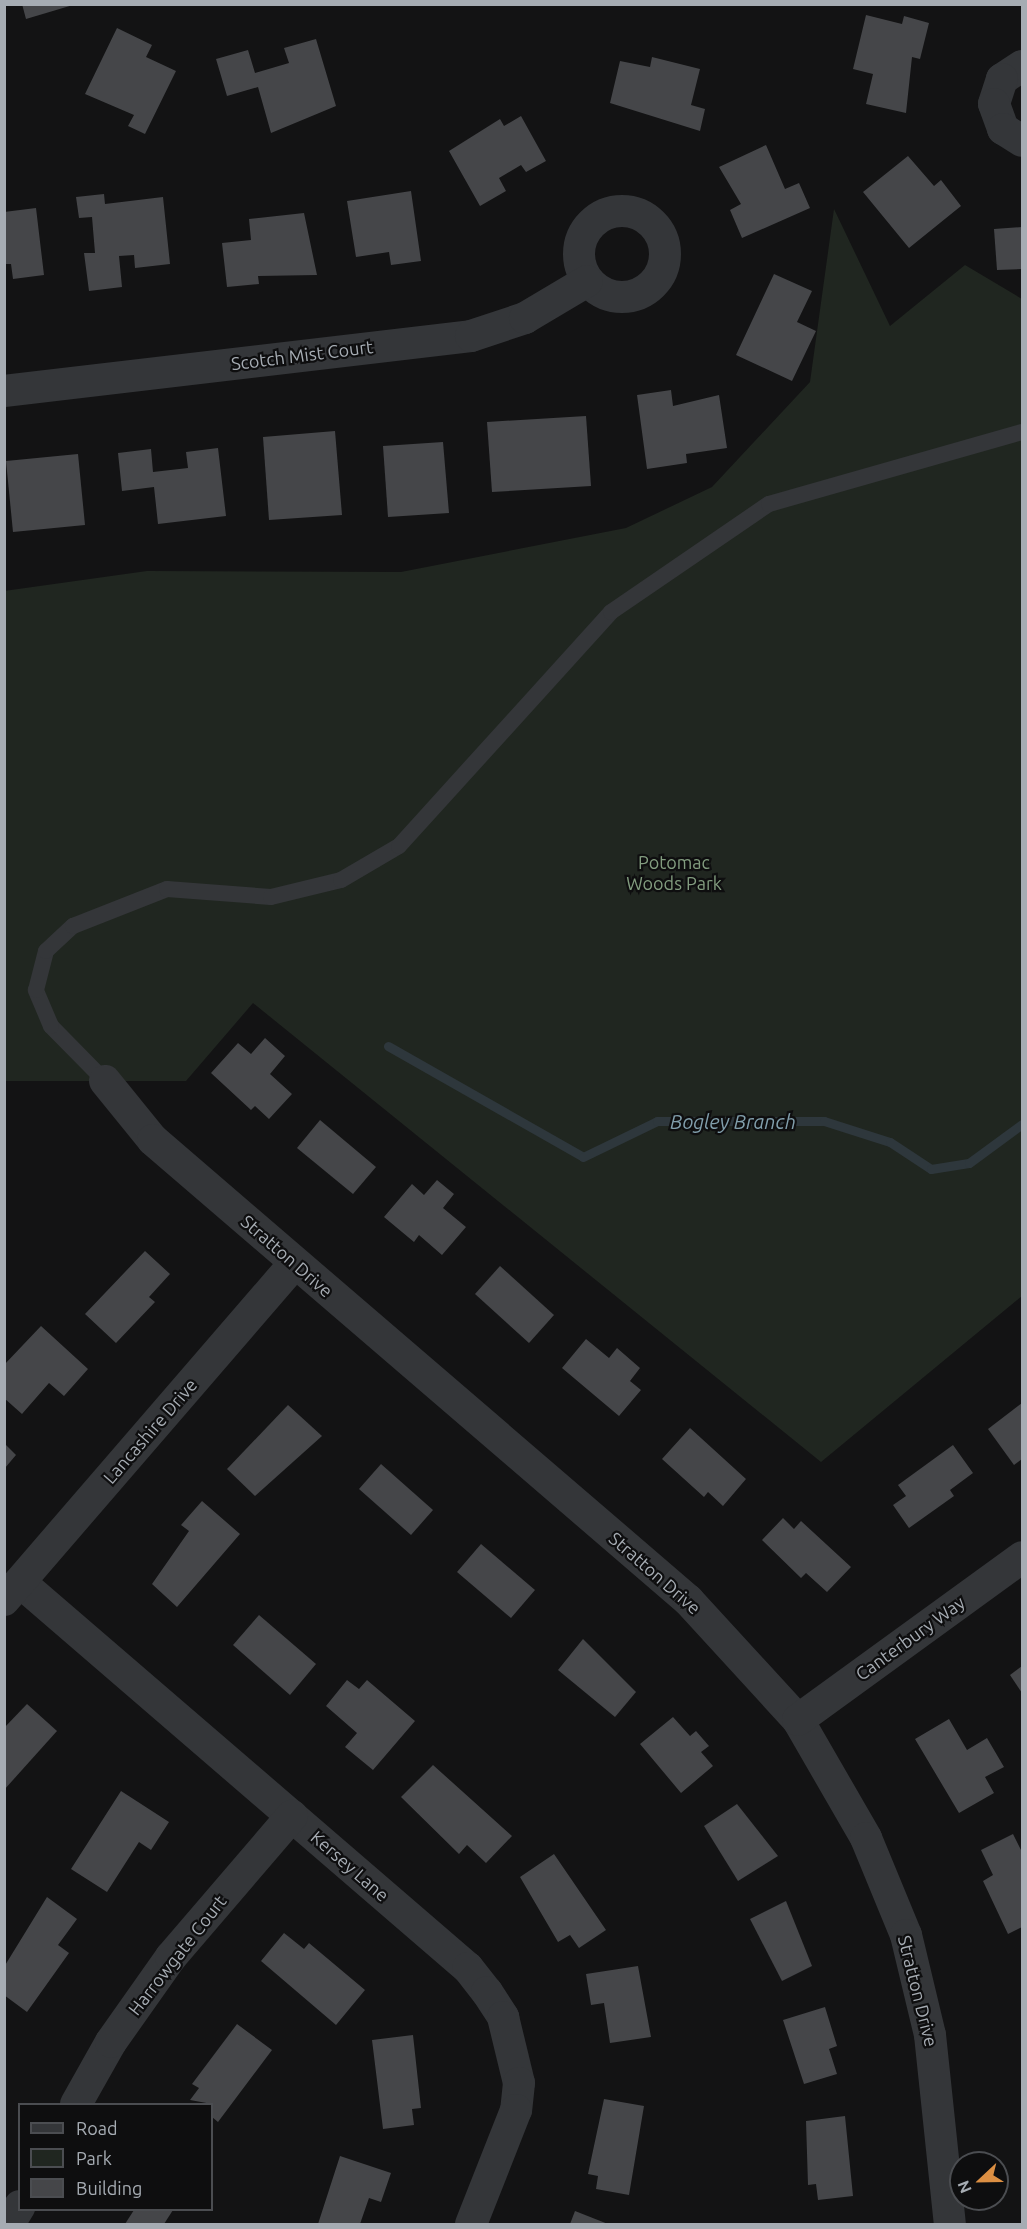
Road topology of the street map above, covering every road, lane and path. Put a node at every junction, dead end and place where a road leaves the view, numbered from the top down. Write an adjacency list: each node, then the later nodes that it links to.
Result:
1 (1023, 66): 2 (street)
2 (1023, 141)
3 (587, 281): 4 (street, Scotch Mist Court)
4 (4, 390)
5 (1023, 432): 6 (lane)
6 (105, 1081): 7 (street, Stratton Drive)
7 (295, 1263): 9 (street, Lancashire Drive); 10 (street, Stratton Drive)
8 (1023, 1557): 10 (street, Canterbury Way)
9 (12, 1591): 11 (street, Kersey Lane)
10 (798, 1720): 16 (street, Stratton Drive)
11 (292, 1816): 12 (street, Harrowgate Court); 15 (street, Kersey Lane)
12 (77, 2103)
13 (18, 2209): 14 (street)
14 (9, 2224)
15 (471, 2224)
16 (950, 2224)

